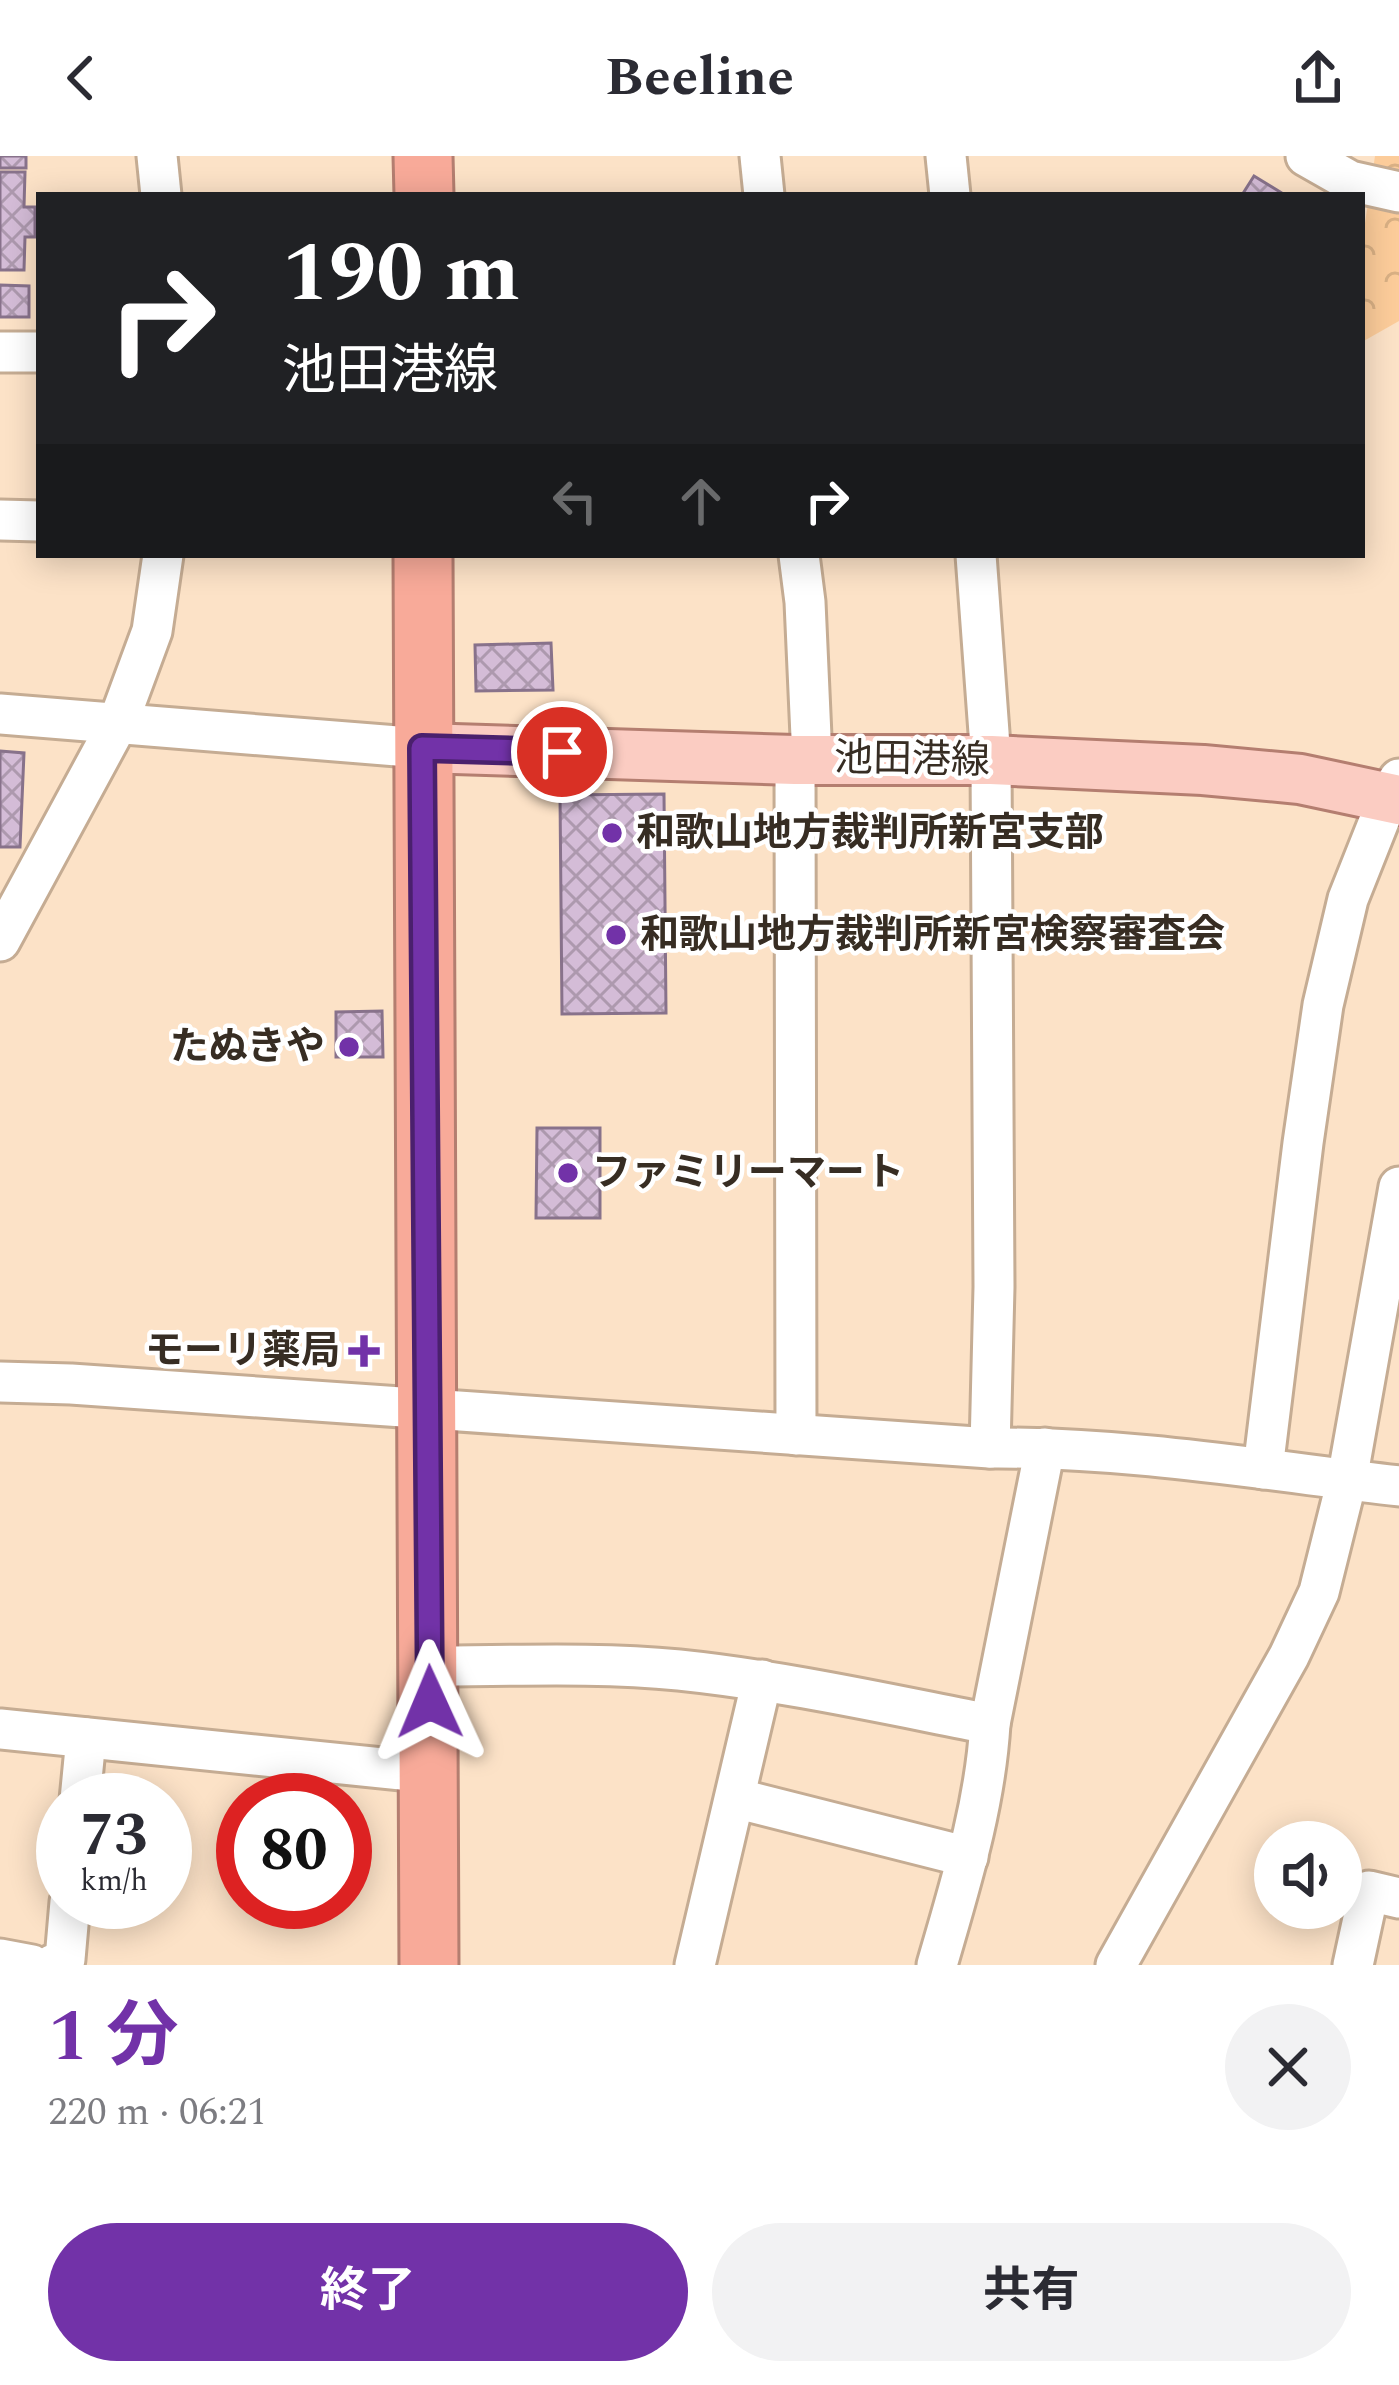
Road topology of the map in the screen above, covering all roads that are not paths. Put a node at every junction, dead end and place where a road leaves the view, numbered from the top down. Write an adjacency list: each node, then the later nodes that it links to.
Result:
1 (158, 156): 6 (street)
2 (423, 156): 7 (highway)
3 (760, 156): 8 (street)
4 (946, 156): 9 (street)
5 (1306, 156): 10 (street)
6 (161, 192)
7 (424, 192)
8 (764, 192)
9 (950, 192)
10 (1399, 193)
11 (0, 352): 12 (street)
12 (36, 352)
13 (0, 520): 14 (street)
14 (36, 521)
15 (163, 558): 20 (street)
16 (423, 558): 21 (highway)
17 (799, 558): 22 (street)
18 (976, 558): 23 (street)
19 (0, 713): 20 (street)
20 (118, 723): 21 (street); 25 (street)
21 (422, 748): 22 (main road, 池田港線); 28 (highway)
22 (804, 760): 23 (main road, 池田港線); 29 (street)
23 (992, 760): 24 (main road, 池田港線); 30 (street)
24 (1396, 792): 32 (street)
25 (0, 941)
26 (1399, 1187): 33 (street)
27 (0, 1382): 28 (street)
28 (428, 1411): 29 (street); 35 (highway)
29 (796, 1435): 30 (street)
30 (990, 1448): 31 (street)
31 (1045, 1448): 32 (street); 37 (street)
32 (1263, 1469): 33 (street)
33 (1346, 1480): 34 (street); 52 (street)
34 (1399, 1486)
35 (429, 1666): 36 (street); 41 (highway)
36 (762, 1680): 37 (street); 42 (street)
37 (990, 1724): 43 (street)
38 (0, 1729): 39 (street)
39 (86, 1738): 40 (street); 41 (street)
40 (83, 1773)
41 (430, 1774): 49 (highway)
42 (735, 1798): 43 (street); 50 (street)
43 (968, 1857): 51 (street)
44 (1399, 1898): 53 (street)
45 (68, 1929): 48 (street)
46 (0, 1959): 47 (street)
47 (32, 1965)
48 (52, 1965)
49 (429, 1965)
50 (695, 1965)
51 (937, 1965)
52 (1116, 1965)
53 (1353, 1965)

